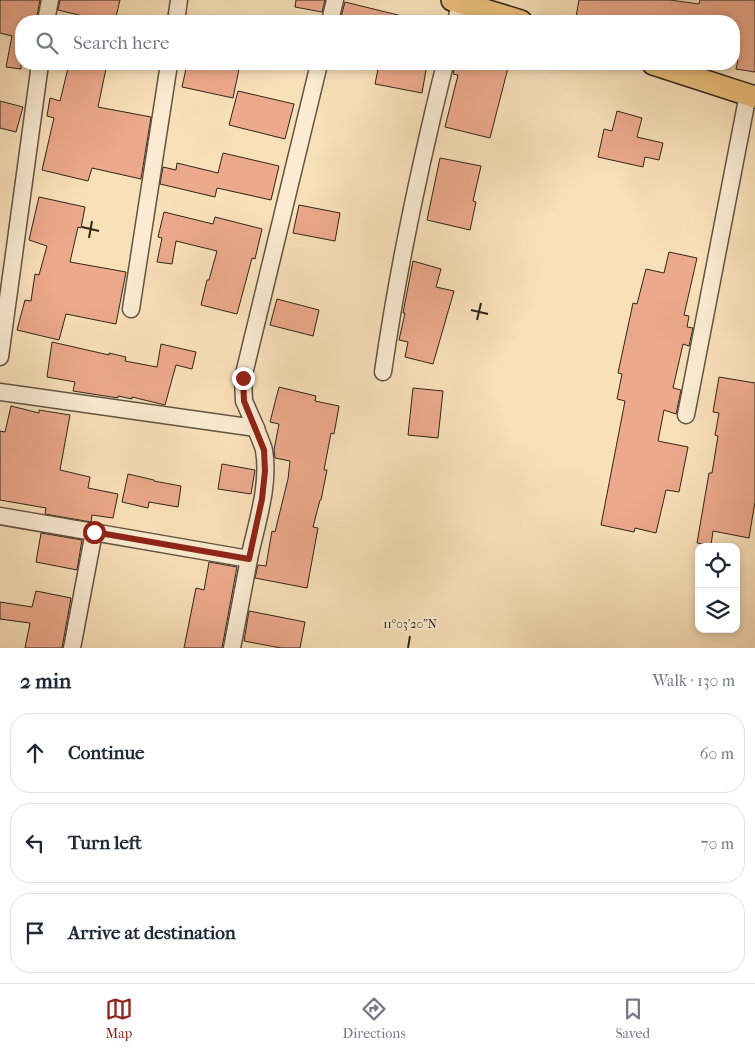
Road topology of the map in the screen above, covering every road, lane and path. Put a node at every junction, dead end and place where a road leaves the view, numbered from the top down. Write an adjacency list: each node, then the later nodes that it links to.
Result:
1 (50, 0): 6 (street)
2 (179, 0): 7 (street)
3 (335, 0): 8 (street)
4 (456, 8): 5 (main road)
5 (509, 12)
6 (47, 15)
7 (177, 15)
8 (331, 15)
9 (39, 70): 16 (street)
10 (169, 70): 15 (street)
11 (318, 70): 20 (street)
12 (443, 70): 17 (street)
13 (672, 70): 14 (main road)
14 (752, 96): 19 (street)
15 (131, 309)
16 (0, 357)
17 (383, 372)
18 (0, 392): 20 (street)
19 (686, 415)
20 (256, 428): 23 (street)
21 (0, 516): 22 (street)
22 (94, 532): 23 (street); 24 (street)
23 (249, 559): 25 (street)
24 (72, 648)
25 (232, 648)

